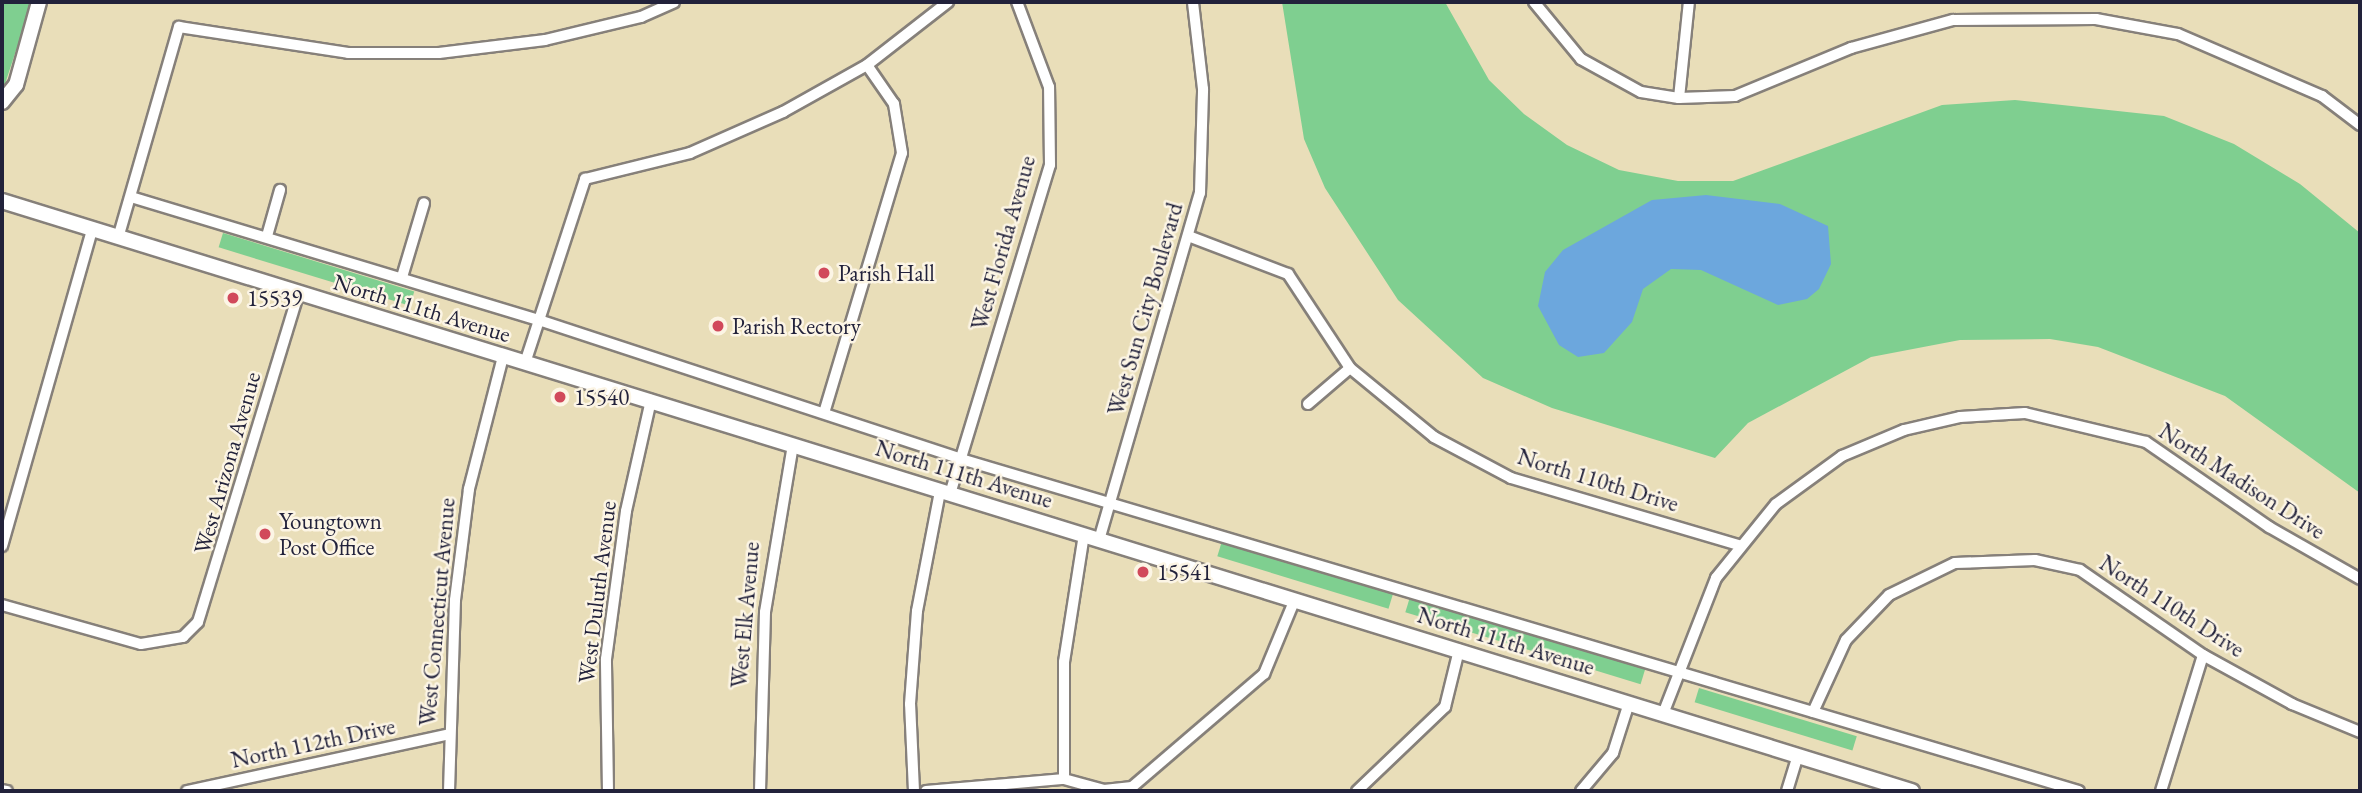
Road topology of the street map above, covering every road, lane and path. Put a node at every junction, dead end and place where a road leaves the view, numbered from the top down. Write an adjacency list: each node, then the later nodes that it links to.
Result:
1 (40, 2): 10 (street)
2 (674, 2): 13 (street)
3 (948, 2): 8 (street)
4 (1017, 2): 30 (street, West Florida Avenue)
5 (1193, 2): 18 (street, West Sun City Boulevard)
6 (1534, 2): 9 (street)
7 (1689, 2): 9 (street)
8 (867, 65): 22 (street); 28 (street)
9 (1679, 99): 11 (street)
10 (2, 103)
11 (2360, 125)
12 (279, 190): 17 (street)
13 (131, 197): 17 (street, North 111th Avenue); 19 (street)
14 (2, 201): 16 (street, North 111th Avenue)
15 (424, 203): 20 (street, North 111th Avenue)
16 (92, 230): 19 (street, North 111th Avenue); 33 (street)
17 (267, 236): 20 (street, North 111th Avenue)
18 (1191, 237): 25 (street, North 110th Drive); 32 (street, West Sun City Boulevard)
19 (118, 238): 21 (street, North 111th Avenue)
20 (402, 278): 22 (street, North 111th Avenue)
21 (298, 294): 23 (street, North 111th Avenue); 40 (street, West Arizona Avenue)
22 (539, 320): 24 (street); 28 (street, North 111th Avenue)
23 (503, 357): 24 (street, North 111th Avenue); 48 (street, West Connecticut Avenue)
24 (525, 363): 26 (street, North 111th Avenue)
25 (1350, 368): 27 (street); 36 (street, North 110th Drive)
26 (651, 400): 29 (street, North 111th Avenue); 55 (street, West Duluth Avenue)
27 (1308, 404)
28 (824, 412): 30 (street, North 111th Avenue)
29 (793, 444): 31 (street, North 111th Avenue); 56 (street, West Elk Avenue)
30 (961, 459): 31 (street, West Florida Avenue); 32 (street, North 111th Avenue)
31 (945, 492): 34 (street, North 111th Avenue); 57 (street, West Florida Avenue)
32 (1111, 501): 35 (street, West Sun City Boulevard); 43 (street, North 111th Avenue)
33 (7, 511): 37 (street)
34 (1084, 535): 35 (street, North 111th Avenue); 50 (street)
35 (1099, 540): 39 (street, North 111th Avenue)
36 (1739, 545): 38 (street, North Madison Drive); 43 (street, North Madison Drive)
37 (2, 546)
38 (2360, 579)
39 (1295, 599): 41 (street, North 111th Avenue); 50 (street)
40 (2, 605)
41 (1459, 650): 44 (street, North 111th Avenue); 59 (street)
42 (2203, 655): 45 (street, North 110th Drive); 47 (street, North 110th Drive); 64 (street)
43 (1676, 670): 45 (street, North 111th Avenue); 46 (street, North Madison Drive)
44 (1629, 703): 46 (street, North 111th Avenue); 60 (street)
45 (1813, 712): 63 (street, North 111th Avenue)
46 (1663, 714): 49 (street, North 111th Avenue)
47 (2360, 732)
48 (447, 735): 53 (street, North 112th Drive); 54 (street, West Connecticut Avenue)
49 (1798, 755): 61 (street); 62 (street, North 111th Avenue)
50 (1064, 779): 58 (street)
51 (2, 790): 52 (street)
52 (7, 791)
53 (187, 791)
54 (449, 791)
55 (608, 791)
56 (760, 791)
57 (914, 791)
58 (926, 791)
59 (1357, 791)
60 (1581, 791)
61 (1787, 791)
62 (1912, 791)
63 (2078, 791)
64 (2161, 791)

